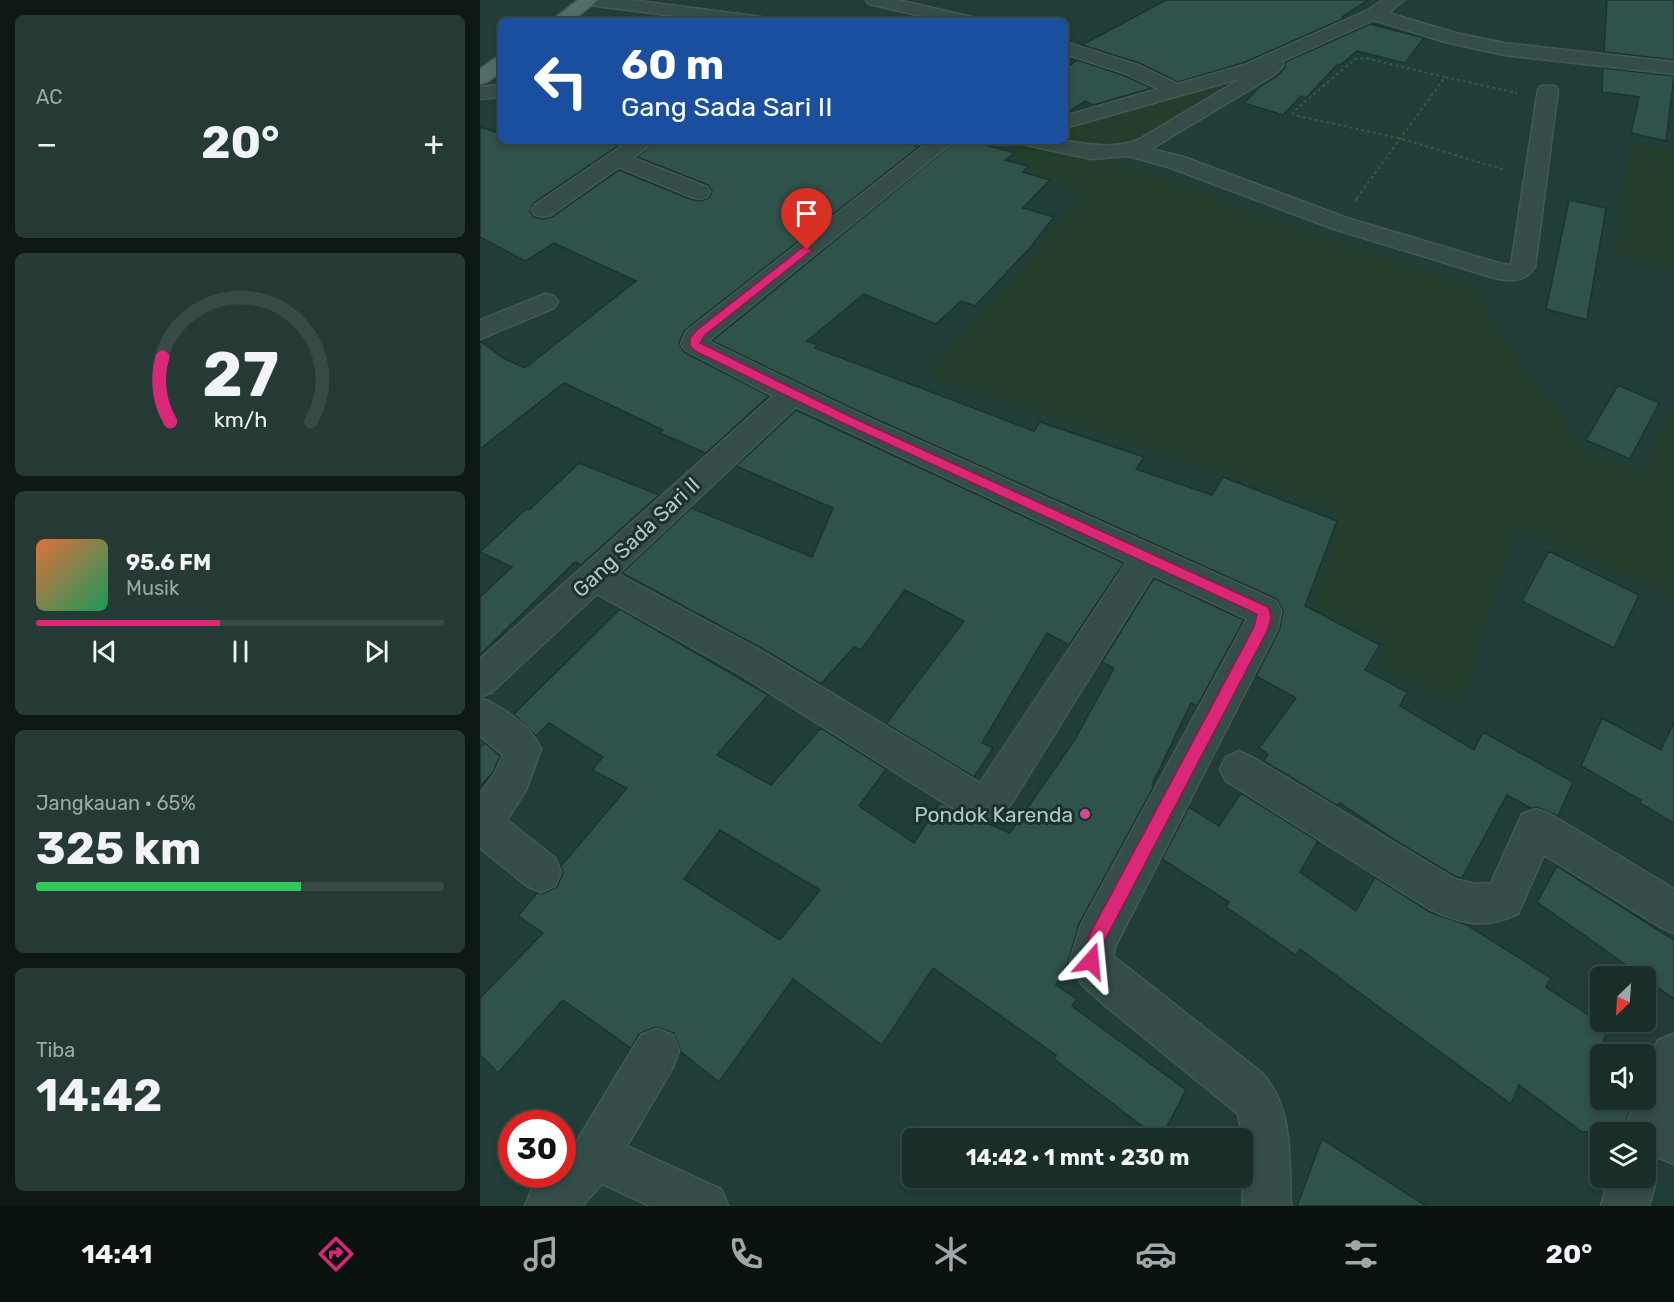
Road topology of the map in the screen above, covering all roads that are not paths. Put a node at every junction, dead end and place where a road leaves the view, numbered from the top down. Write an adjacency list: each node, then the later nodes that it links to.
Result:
1 (589, 0): 5 (main road); 6 (street)
2 (875, 0): 7 (street)
3 (1395, 0): 4 (street)
4 (1374, 14): 9 (street); 11 (street)
5 (564, 18)
6 (731, 18)
7 (953, 18)
8 (1068, 49): 13 (street)
9 (1274, 59): 13 (street); 22 (street)
10 (498, 65): 12 (main road)
11 (1674, 68)
12 (480, 78)
13 (1174, 89): 17 (street)
14 (498, 91): 15 (street)
15 (480, 93)
16 (1548, 95): 22 (street)
17 (1068, 121)
18 (1068, 133): 22 (street)
19 (639, 144): 23 (street)
20 (939, 144): 28 (street)
21 (1048, 144): 22 (street)
22 (1128, 150)
23 (617, 159): 24 (street); 25 (street)
24 (699, 192)
25 (543, 210)
26 (545, 302): 27 (street)
27 (480, 330)
28 (792, 394): 29 (street); 30 (street, Gang Sada Sari II)
29 (1147, 558): 30 (street); 43 (street)
30 (594, 576): 31 (street, Gang Sada Sari II)
31 (480, 681)
32 (480, 714): 34 (street)
33 (1239, 769): 35 (street)
34 (541, 872)
35 (1674, 913)
36 (657, 1051): 39 (street)
37 (1674, 1056): 38 (street)
38 (1656, 1135)
39 (595, 1156): 41 (street); 42 (street)
40 (1630, 1188): 44 (street)
41 (549, 1206)
42 (704, 1206)
43 (1268, 1206)
44 (1624, 1206)

